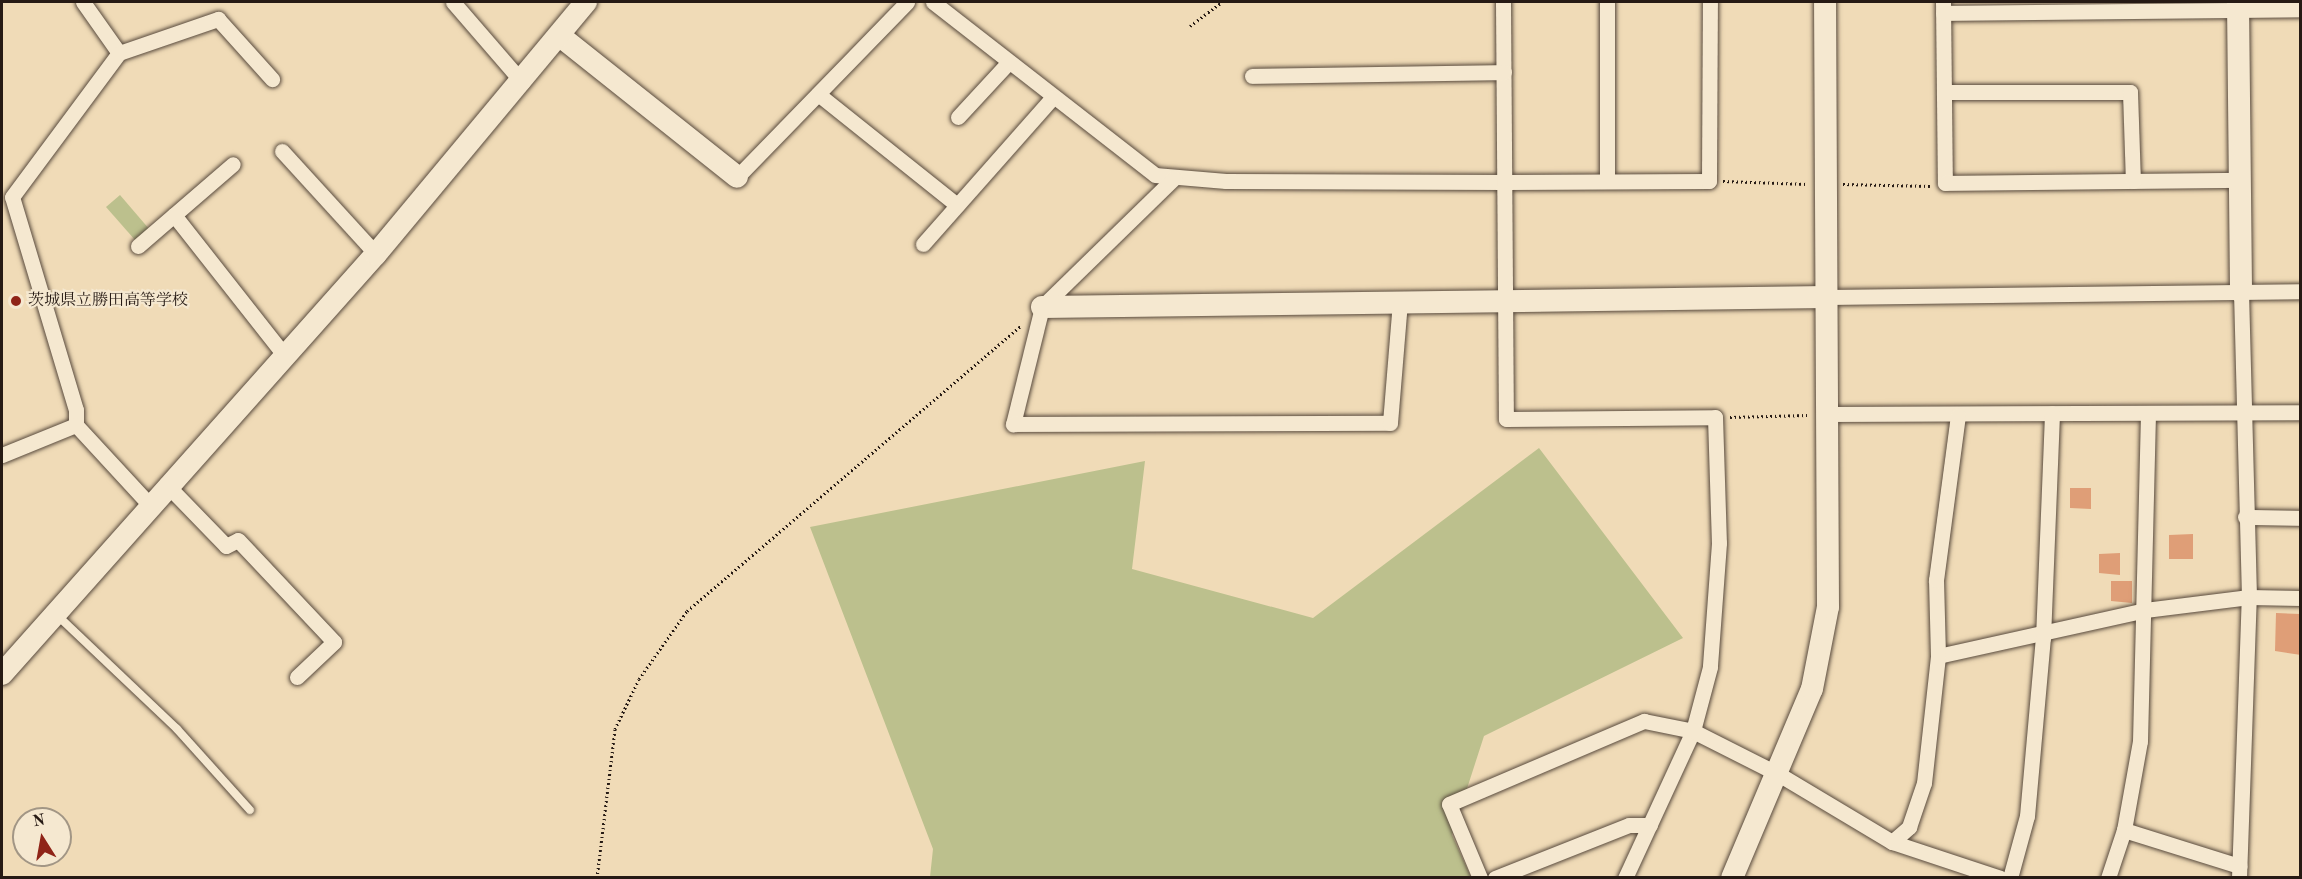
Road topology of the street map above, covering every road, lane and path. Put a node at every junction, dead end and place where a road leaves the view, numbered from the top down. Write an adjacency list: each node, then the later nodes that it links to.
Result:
1 (83, 2): 17 (street)
2 (453, 2): 22 (street)
3 (586, 2): 16 (street)
4 (908, 2): 24 (street)
5 (933, 2): 18 (street)
6 (1222, 2): 15 (path)
7 (1503, 2): 19 (street)
8 (1607, 2): 31 (street)
9 (1710, 2): 33 (street)
10 (1825, 2): 37 (street)
11 (2238, 5): 12 (street); 14 (street); 32 (street)
12 (2103, 6): 13 (street)
13 (1943, 7): 23 (street)
14 (2301, 9)
15 (1190, 26)
16 (560, 36): 22 (street); 29 (street)
17 (119, 53): 21 (street); 57 (street)
18 (1009, 62): 25 (street); 26 (street)
19 (1504, 72): 20 (street); 35 (street)
20 (1252, 76)
21 (272, 79)
22 (522, 82): 42 (street)
23 (1944, 92): 34 (street); 36 (street)
24 (818, 94): 29 (street); 38 (street)
25 (1053, 97): 30 (street); 38 (street)
26 (958, 117)
27 (282, 151): 42 (street)
28 (233, 164): 39 (street)
29 (737, 177)
30 (1174, 178): 35 (street); 48 (street)
31 (1607, 180): 33 (street); 35 (street)
32 (2239, 180): 34 (street); 44 (street)
33 (1710, 181): 37 (path)
34 (2133, 181): 36 (street)
35 (1505, 182): 46 (street)
36 (1946, 183): 37 (path)
37 (1826, 184): 45 (street)
38 (957, 205): 40 (street)
39 (174, 215): 41 (street); 49 (street)
40 (923, 244)
41 (138, 246)
42 (376, 254): 49 (street)
43 (2301, 291): 44 (street)
44 (2241, 292): 45 (street); 50 (street)
45 (1827, 297): 46 (street); 54 (street)
46 (1502, 300): 47 (street); 56 (street)
47 (1400, 301): 48 (street); 48 (street)
48 (1042, 307): 78 (path)
49 (284, 355): 59 (street)
50 (2243, 412): 51 (street); 53 (street); 61 (street)
51 (2301, 412)
52 (2052, 413): 53 (street); 55 (street); 67 (street)
53 (2148, 413): 65 (street)
54 (1827, 414): 55 (street); 56 (path); 72 (street)
55 (1958, 415): 68 (street)
56 (1715, 417): 71 (street)
57 (76, 425): 58 (street); 60 (street)
58 (2, 455)
59 (166, 484): 60 (street); 70 (street)
60 (149, 504): 66 (street)
61 (2245, 517): 62 (street); 63 (street)
62 (2301, 518)
63 (2249, 597): 64 (street); 65 (street); 77 (street)
64 (2301, 598)
65 (2145, 610): 67 (street); 75 (street)
66 (55, 612): 69 (street); 73 (lane)
67 (2044, 631): 68 (street); 84 (street)
68 (1938, 656): 76 (street)
69 (2, 674)
70 (297, 677)
71 (1693, 731): 72 (street); 74 (street); 79 (street)
72 (1780, 775): 76 (street); 82 (street)
73 (250, 810)
74 (1650, 825): 80 (street); 81 (street)
75 (2124, 830): 77 (street); 85 (street)
76 (1892, 842): 83 (street)
77 (2239, 872)
78 (597, 878)
79 (1480, 878)
80 (1495, 878)
81 (1624, 878)
82 (1732, 878)
83 (2000, 878)
84 (2010, 878)
85 (2108, 878)

